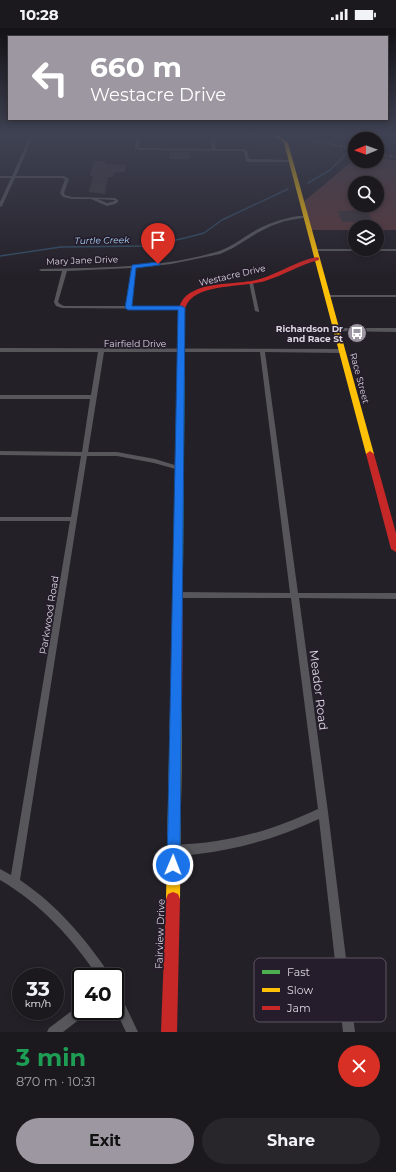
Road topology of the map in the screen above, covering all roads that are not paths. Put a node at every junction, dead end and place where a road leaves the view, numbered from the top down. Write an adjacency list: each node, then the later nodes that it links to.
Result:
1 (11, 183): 5 (street)
2 (66, 183): 4 (street)
3 (297, 183): 6 (street, Race Street)
4 (91, 198): 4 (street)
5 (0, 206)
6 (306, 217): 7 (street, Race Street); 10 (street, Mary Jane Drive)
7 (315, 250): 8 (street); 9 (street, Race Street)
8 (396, 250)
9 (317, 260): 13 (street, Westacre Drive); 14 (street, Race Street)
10 (134, 266): 11 (street, Mary Jane Drive); 16 (street)
11 (65, 269): 12 (street, Mary Jane Drive); 16 (street)
12 (41, 270)
13 (251, 282): 17 (street, Westacre Drive); 18 (street)
14 (327, 296): 15 (street); 19 (street, Race Street)
15 (396, 296)
16 (128, 308): 17 (street)
17 (182, 308): 23 (street, Fairview Drive)
18 (257, 311)
19 (336, 330): 20 (street); 25 (street, Race Street)
20 (396, 330)
21 (0, 350): 22 (street, Fairfield Drive)
22 (101, 351): 23 (street, Fairfield Drive); 27 (street, Parkwood Road)
23 (182, 351): 24 (street, Fairfield Drive); 30 (street, Fairview Drive)
24 (262, 351): 25 (street, Fairfield Drive); 36 (street, Meador Road)
25 (342, 351): 33 (street, Race Street)
26 (0, 397): 27 (street)
27 (93, 397): 29 (street, Parkwood Road)
28 (0, 452): 29 (street)
29 (84, 453): 30 (street); 32 (street, Parkwood Road)
30 (180, 468): 34 (street, Fairview Drive)
31 (0, 519): 32 (street)
32 (74, 519): 40 (street, Parkwood Road)
33 (396, 549)
34 (178, 595): 36 (street); 38 (street, Fairview Drive)
35 (396, 596): 36 (street)
36 (295, 597): 37 (street, Meador Road)
37 (323, 812): 38 (street); 41 (street, Meador Road)
38 (174, 850): 48 (street, Fairview Drive)
39 (0, 874): 40 (street)
40 (15, 882): 42 (street)
41 (340, 958)
42 (99, 968)
43 (124, 1015): 47 (street)
44 (72, 1018): 46 (street)
45 (348, 1022): 49 (street, Meador Road)
46 (52, 1032)
47 (132, 1032)
48 (169, 1032)
49 (349, 1032)

